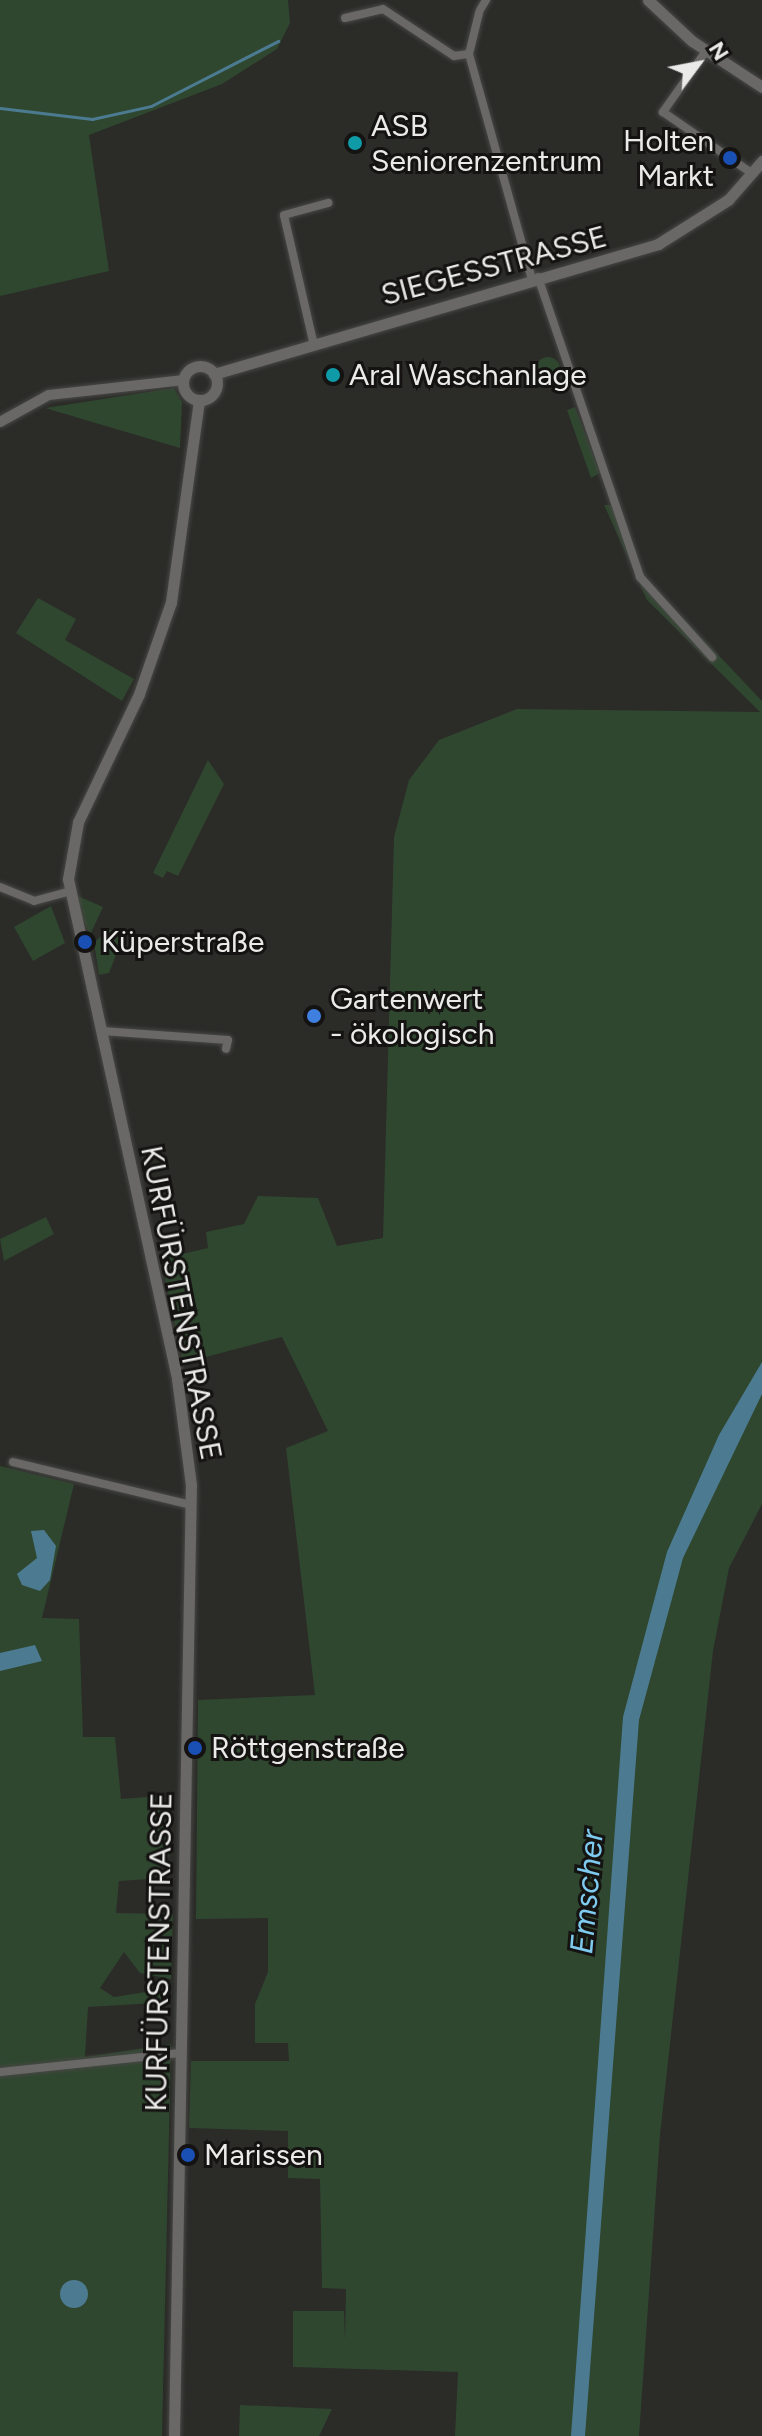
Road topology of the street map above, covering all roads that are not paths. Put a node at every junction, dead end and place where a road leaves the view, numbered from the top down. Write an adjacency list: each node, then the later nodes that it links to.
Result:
1 (486, 0): 5 (street)
2 (648, 0): 4 (main road)
3 (345, 18): 5 (street)
4 (706, 51): 6 (main road); 8 (street)
5 (469, 54): 10 (street)
6 (762, 87)
7 (762, 161): 8 (main road, SIEGESSTRASSE)
8 (753, 174): 10 (main road, SIEGESSTRASSE)
9 (328, 203): 11 (street)
10 (535, 278): 11 (main road, SIEGESSTRASSE); 16 (street)
11 (313, 341): 12 (main road, SIEGESSTRASSE)
12 (214, 374): 13 (main road); 14 (main road, KURFÜRSTENSTRASSE)
13 (184, 380): 14 (main road); 15 (street)
14 (199, 400): 18 (main road, KURFÜRSTENSTRASSE)
15 (0, 422)
16 (712, 657)
17 (0, 887): 18 (street)
18 (68, 892): 19 (main road, KURFÜRSTENSTRASSE)
19 (102, 1031): 20 (street); 22 (main road, KURFÜRSTENSTRASSE)
20 (226, 1049)
21 (13, 1462): 22 (street)
22 (191, 1505): 23 (main road, KURFÜRSTENSTRASSE)
23 (181, 2053): 24 (street); 25 (main road, KURFÜRSTENSTRASSE)
24 (0, 2072)
25 (174, 2436)

